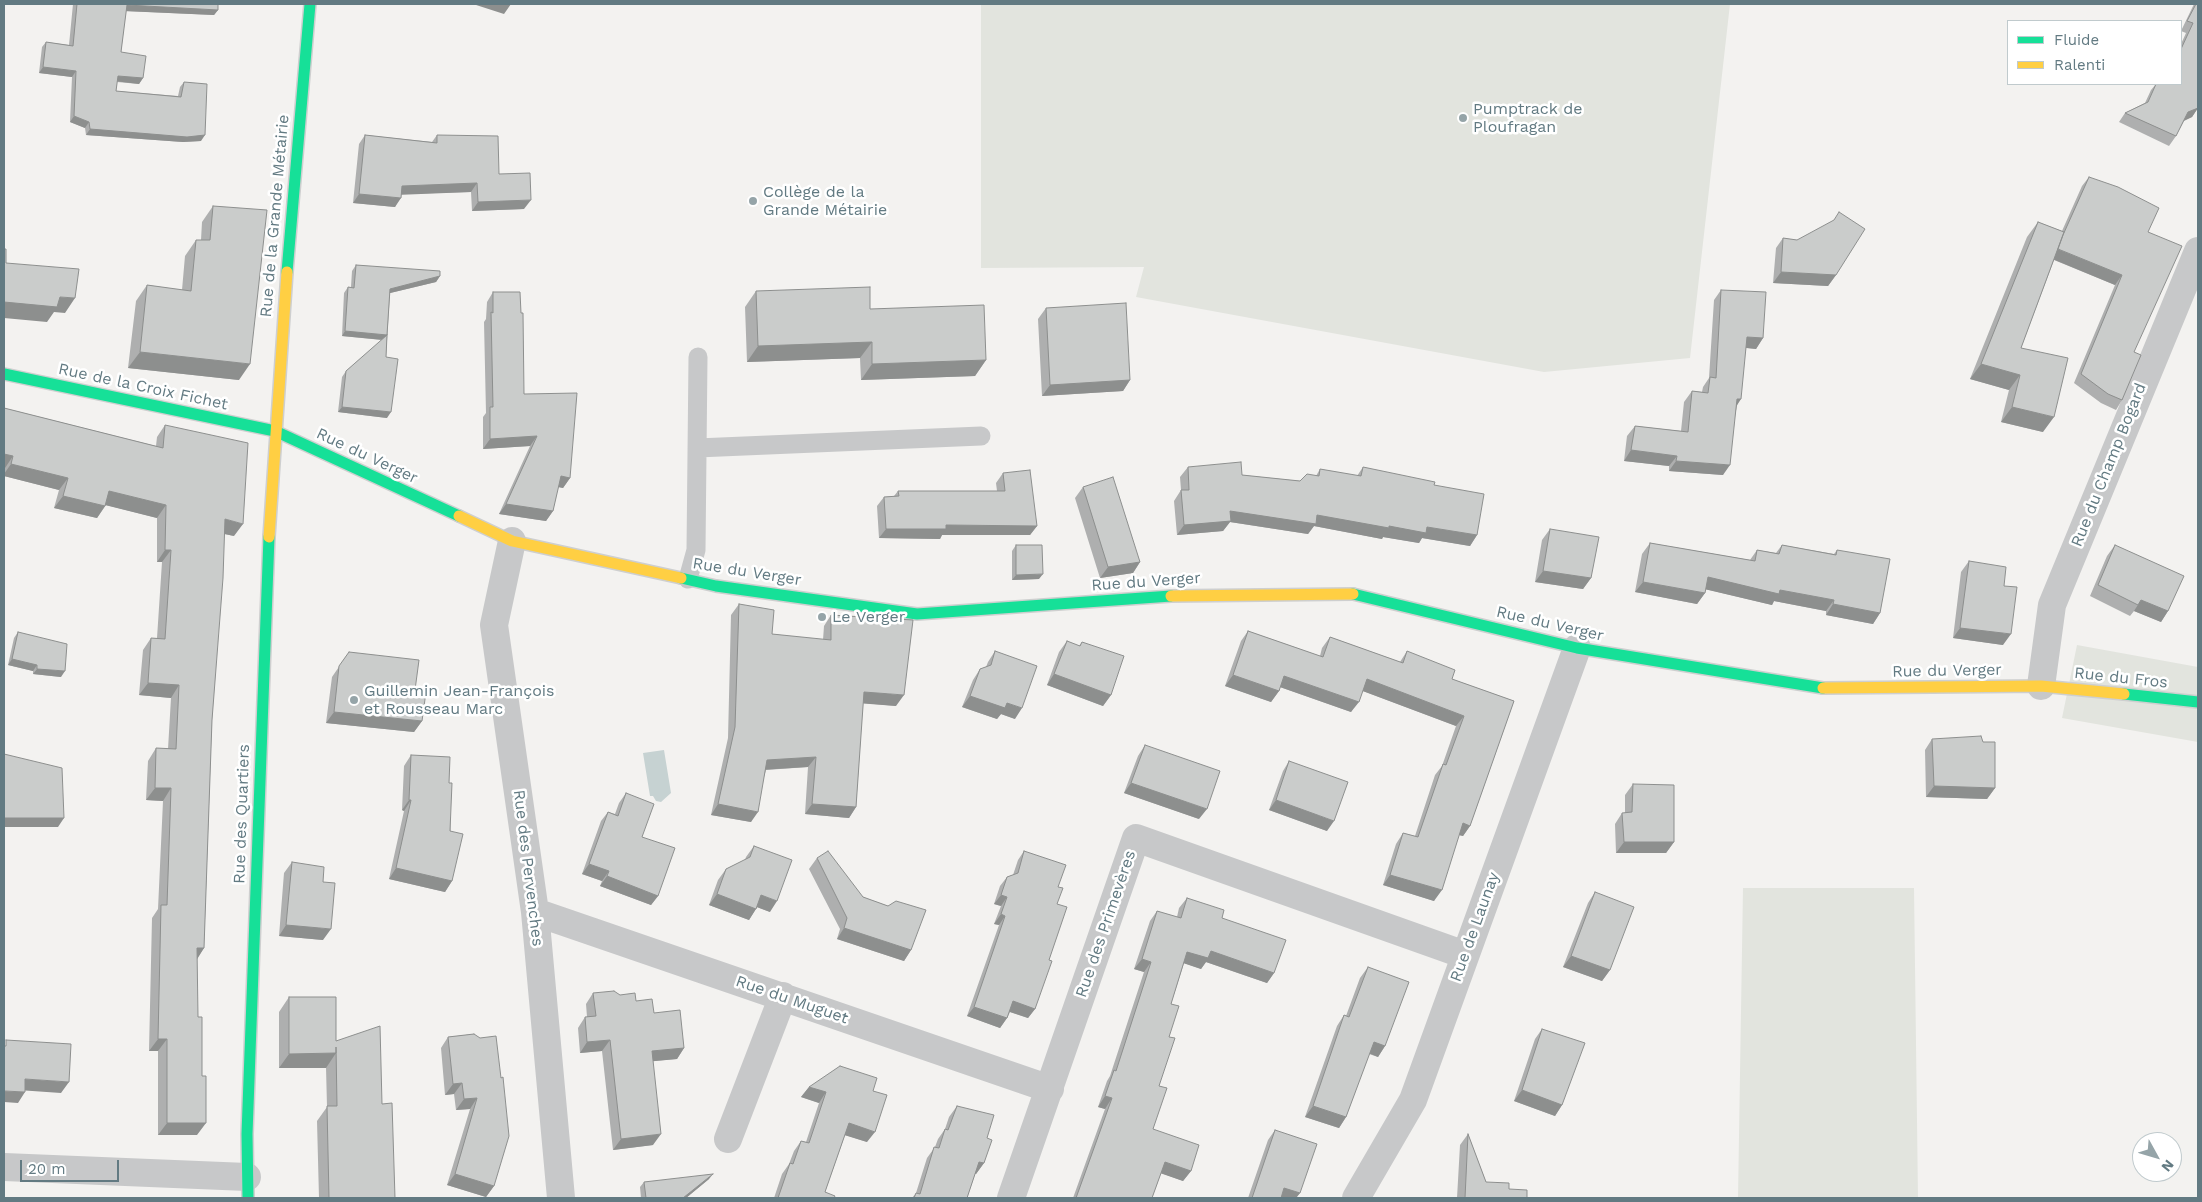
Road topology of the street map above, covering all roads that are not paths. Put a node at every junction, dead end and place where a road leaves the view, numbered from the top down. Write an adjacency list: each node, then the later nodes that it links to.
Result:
1 (310, 4): 5 (street, Rue de la Grande Métairie)
2 (2198, 251): 11 (street, Rue du Champ Bogard)
3 (698, 357): 7 (lane)
4 (4, 374): 5 (street, Rue de la Croix Fichet)
5 (275, 432): 8 (street, Rue du Verger); 19 (street, Rue des Quartiers)
6 (981, 436): 7 (lane)
7 (697, 448): 9 (lane)
8 (512, 541): 9 (street, Rue du Verger); 13 (street, Rue des Pervenches)
9 (688, 579): 10 (street, Rue du Verger)
10 (1577, 648): 11 (street, Rue du Verger); 14 (street, Rue de Launay)
11 (2041, 686): 12 (street, Rue du Fros)
12 (2198, 702)
13 (535, 912): 15 (street, Rue du Muguet); 20 (street, Rue des Pervenches)
14 (1465, 954): 16 (street, Rue des Primevères); 22 (street, Rue de Launay)
15 (782, 996): 16 (street, Rue du Muguet); 17 (street)
16 (1050, 1089): 21 (street, Rue des Primevères)
17 (728, 1139)
18 (4, 1167): 19 (street)
19 (248, 1188)
20 (561, 1198)
21 (1010, 1198)
22 (1356, 1198)

